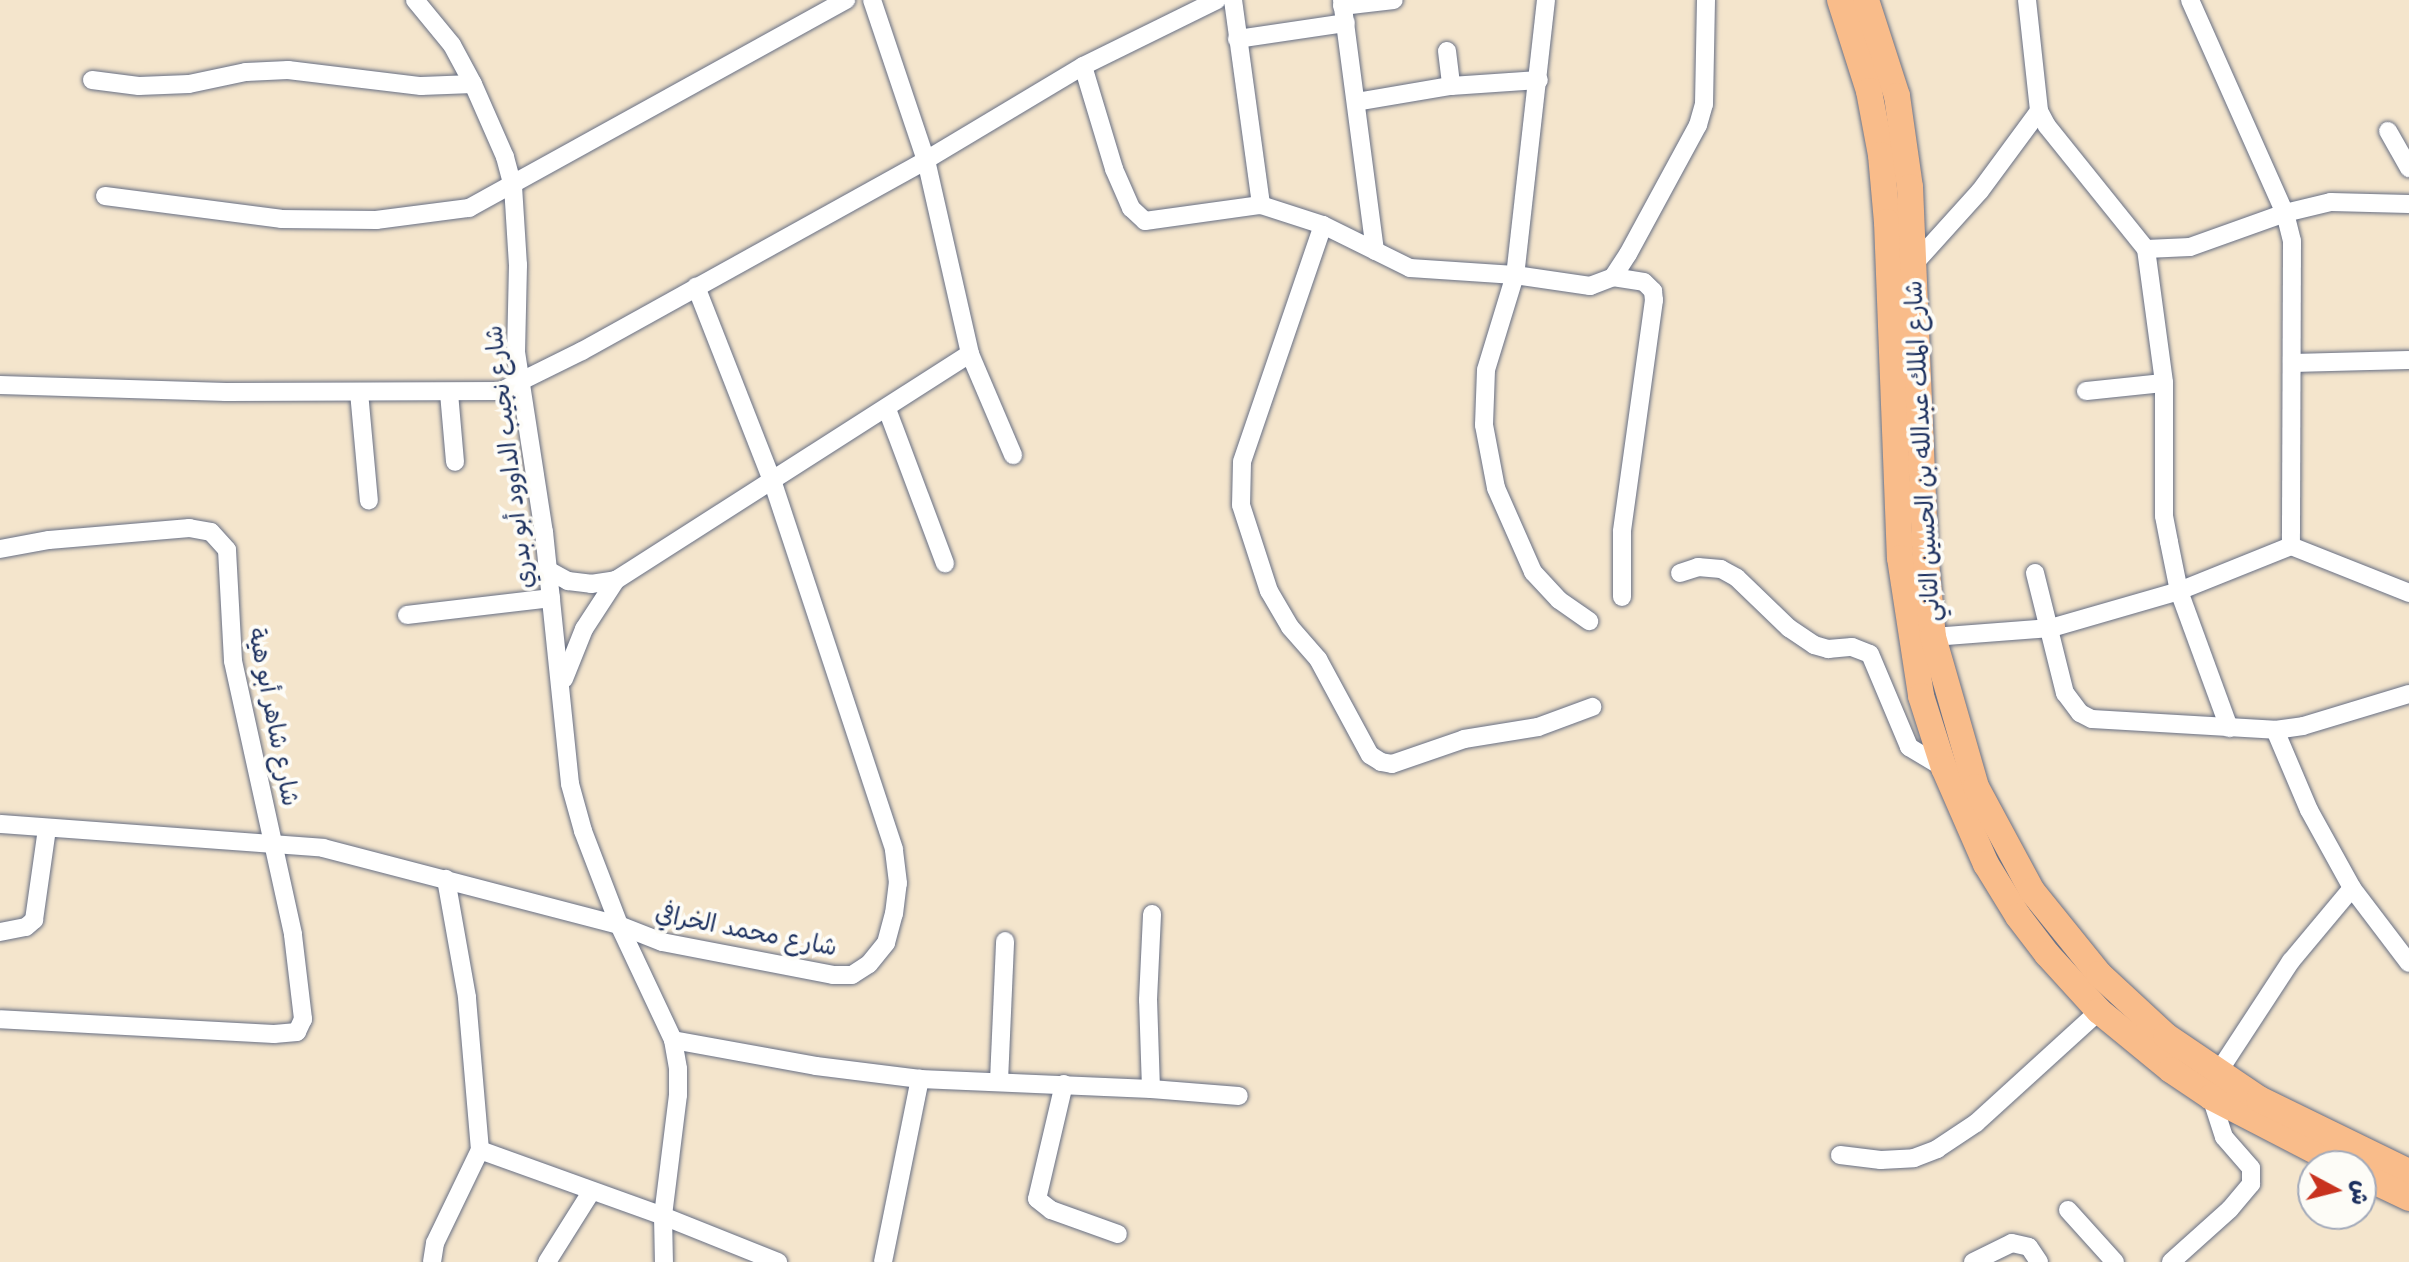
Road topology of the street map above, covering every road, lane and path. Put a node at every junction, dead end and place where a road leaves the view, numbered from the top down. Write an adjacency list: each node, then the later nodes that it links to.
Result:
1 (415, 0): 19 (street, شارع نجيب الداوود أبو بدري)
2 (846, 0): 26 (street)
3 (872, 0): 24 (street)
4 (1217, 0): 16 (street)
5 (1233, 0): 14 (street)
6 (1394, 0): 13 (street)
7 (1546, 0): 18 (street)
8 (1706, 0): 36 (street)
9 (1840, 0): 72 (highway, شارع الملك عبدالله بن الحسين الثاني)
10 (1866, 0): 34 (highway, شارع الملك عبدالله بن الحسين الثاني)
11 (2027, 0): 22 (street)
12 (2190, 0): 30 (street)
13 (1343, 10): 14 (street); 21 (street)
14 (1237, 39): 29 (street)
15 (1447, 51): 20 (street)
16 (1083, 66): 24 (street); 29 (street)
17 (92, 80): 19 (street)
18 (1539, 80): 20 (street); 35 (street)
19 (473, 84): 26 (street, شارع نجيب الداوود أبو بدري)
20 (1451, 86): 21 (street)
21 (1356, 102): 33 (street)
22 (2039, 111): 32 (street); 34 (street)
23 (2388, 131): 25 (street)
24 (926, 160): 37 (street); 38 (street)
25 (2409, 168)
26 (513, 186): 27 (street); 42 (street, شارع نجيب الداوود أبو بدري)
27 (105, 196)
28 (2409, 204): 30 (street)
29 (1261, 205): 31 (street)
30 (2285, 213): 32 (street); 40 (street)
31 (1323, 225): 33 (street); 69 (street)
32 (2146, 249): 41 (street)
33 (1375, 251): 35 (street)
34 (1914, 264): 66 (highway, شارع الملك عبدالله بن الحسين الثاني)
35 (1515, 275): 36 (street); 64 (street)
36 (1613, 277): 61 (street)
37 (696, 287): 42 (street); 50 (street, شارع محمد الخرافي)
38 (970, 354): 47 (street); 48 (street)
39 (2409, 360): 40 (street)
40 (2292, 363): 52 (street)
41 (2164, 383): 44 (street); 59 (street)
42 (520, 384): 46 (street); 55 (street, شارع نجيب الداوود أبو بدري)
43 (0, 385): 45 (street)
44 (2086, 391)
45 (359, 392): 46 (street); 51 (street)
46 (449, 393): 49 (street)
47 (887, 409): 50 (street); 54 (street)
48 (1013, 455)
49 (455, 462)
50 (773, 483): 58 (street); 79 (street, شارع محمد الخرافي)
51 (369, 501)
52 (2291, 546): 59 (street); 60 (street)
53 (0, 549): 75 (street, شارع شاهر أبو هية)
54 (945, 563)
55 (548, 570): 58 (street); 62 (street, شارع نجيب الداوود أبو بدري)
56 (1680, 573): 72 (street)
57 (2035, 573): 65 (street)
58 (616, 580): 67 (street)
59 (2179, 591): 65 (street); 70 (street)
60 (2409, 593)
61 (1622, 597)
62 (551, 598): 63 (street); 67 (street, شارع نجيب الداوود أبو بدري)
63 (407, 615)
64 (1589, 621)
65 (2051, 628): 66 (street); 70 (street)
66 (1933, 637): 89 (highway, شارع الملك عبدالله بن الحسين الثاني)
67 (562, 686): 79 (street, شارع نجيب الداوود أبو بدري)
68 (2409, 694): 71 (street)
69 (1592, 707)
70 (2229, 728): 71 (street)
71 (2275, 730): 77 (street)
72 (1944, 768): 83 (highway, شارع الملك عبدالله بن الحسين الثاني)
73 (0, 824): 74 (street, شارع محمد الخرافي)
74 (47, 829): 75 (street, شارع محمد الخرافي); 80 (street)
75 (275, 842): 76 (street, شارع محمد الخرافي); 84 (street, شارع شاهر أبو هية)
76 (446, 879): 79 (street, شارع محمد الخرافي); 92 (street)
77 (2352, 888): 82 (street); 89 (street)
78 (1152, 914): 90 (street)
79 (619, 925): 85 (street, شارع نجيب الداوود أبو بدري)
80 (0, 932)
81 (1005, 941): 87 (street)
82 (2408, 962)
83 (2099, 1011): 89 (highway, شارع الملك عبدالله بن الحسين الثاني); 94 (street)
84 (0, 1019)
85 (673, 1040): 86 (street); 100 (street, شارع نجيب الداوود أبو بدري)
86 (920, 1079): 87 (street); 106 (street)
87 (999, 1081): 88 (street)
88 (1064, 1084): 90 (street); 101 (street)
89 (2214, 1085): 93 (highway, شارع الملك عبدالله بن الحسين الثاني); 95 (highway, شارع الملك عبدالله بن الحسين الثاني); 110 (street)
90 (1151, 1089): 91 (street)
91 (1239, 1096)
92 (480, 1150): 97 (street); 102 (street)
93 (2318, 1150)
94 (1840, 1155)
95 (2409, 1172)
96 (2377, 1183): 98 (highway)
97 (591, 1192): 100 (street); 103 (street)
98 (2409, 1198)
99 (2068, 1210): 109 (street)
100 (663, 1216): 104 (street, شارع نجيب الداوود أبو بدري); 105 (street)
101 (1118, 1234)
102 (432, 1262)
103 (547, 1262)
104 (664, 1262)
105 (778, 1262)
106 (883, 1262)
107 (1973, 1262): 108 (street)
108 (2039, 1262)
109 (2115, 1262)
110 (2171, 1262)

